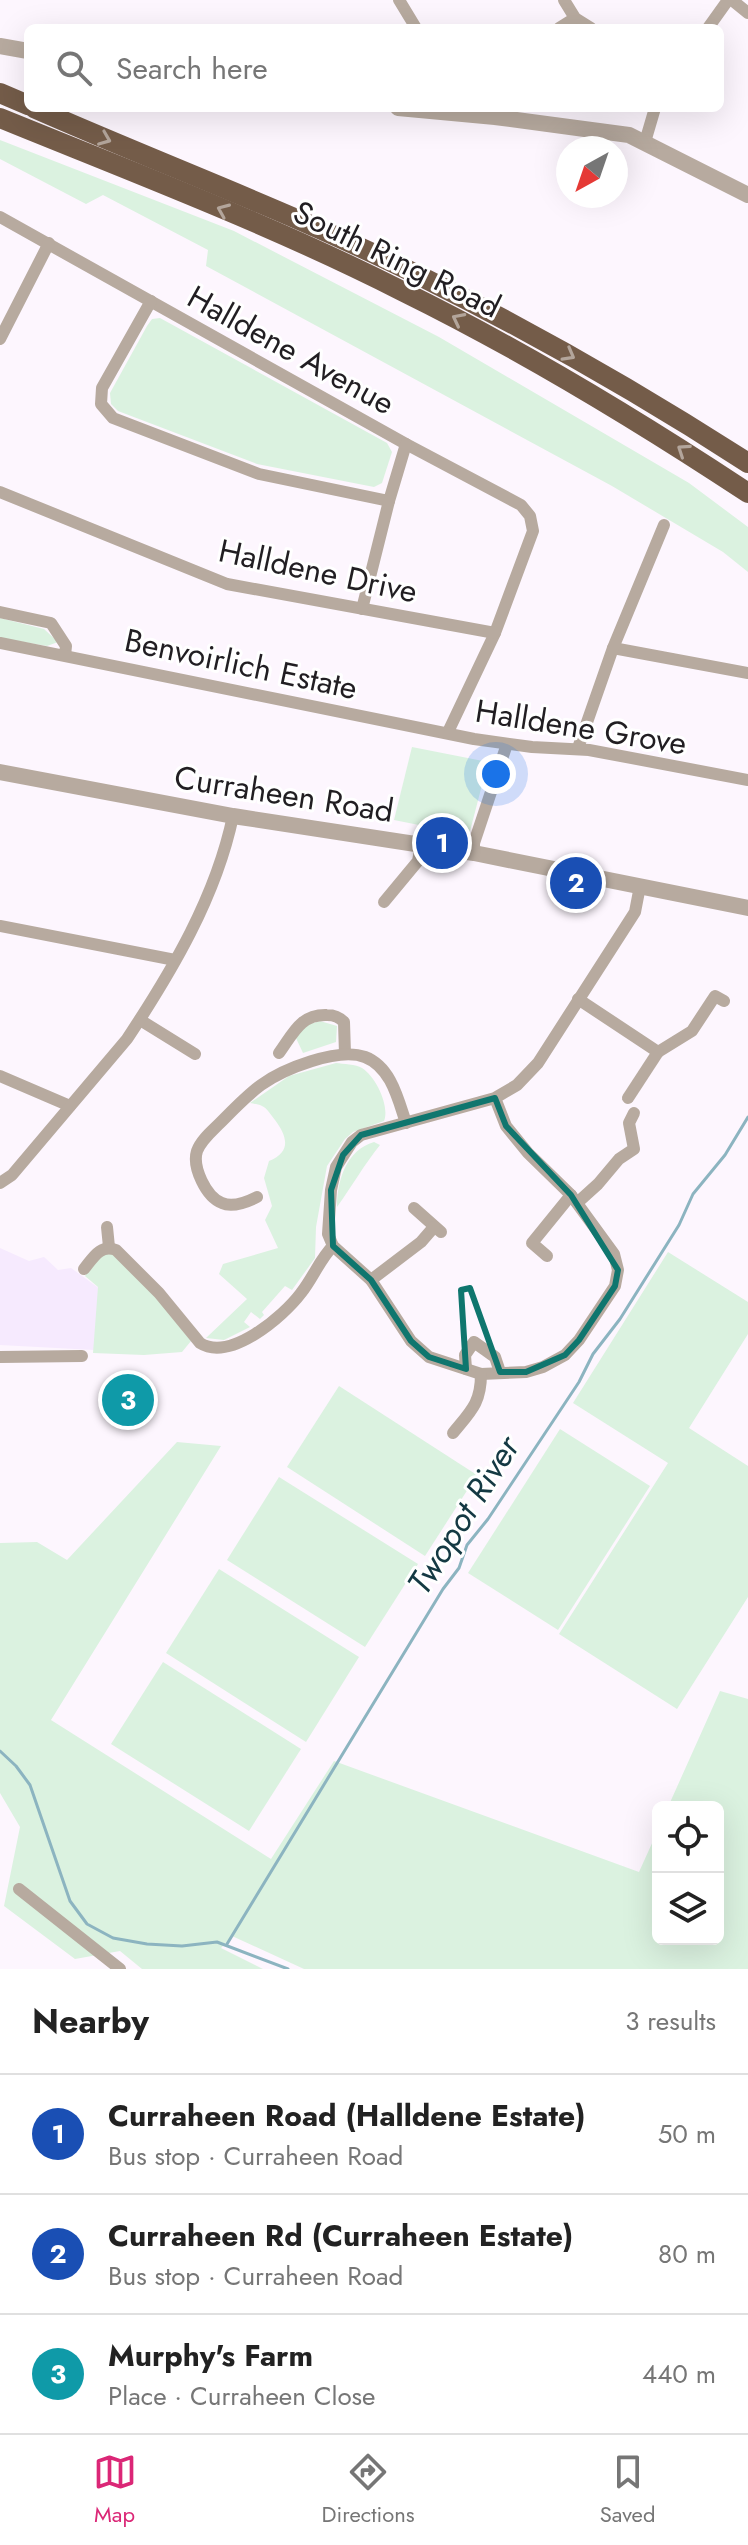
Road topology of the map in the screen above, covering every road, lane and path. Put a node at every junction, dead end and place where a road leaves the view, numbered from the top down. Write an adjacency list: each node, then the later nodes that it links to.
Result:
1 (399, 0): 6 (street)
2 (564, 0): 5 (street)
3 (730, 0): 4 (street); 9 (street)
4 (748, 13)
5 (575, 18): 7 (street); 8 (street)
6 (414, 24)
7 (565, 24)
8 (585, 24)
9 (711, 24)
10 (0, 46): 11 (street)
11 (24, 50)
12 (1, 94): 13 (highway)
13 (24, 103)
14 (44, 112): 25 (highway, South Ring Road, one-way to 25)
15 (435, 112): 18 (street)
16 (654, 112): 18 (street)
17 (0, 118): 27 (highway, South Ring Road, one-way to 17)
18 (645, 142): 19 (street)
19 (748, 195)
20 (0, 217): 21 (street, Halldene Avenue)
21 (49, 243): 22 (street, Halldene Avenue); 23 (street)
22 (151, 301): 24 (street, Halldene Avenue); 28 (street, Halldene Avenue)
23 (0, 339)
24 (406, 444): 28 (street, Halldene Avenue); 32 (street, Halldene Avenue)
25 (748, 463)
26 (0, 492): 30 (street, Halldene Drive)
27 (748, 493)
28 (389, 501): 30 (street)
29 (664, 525): 34 (street)
30 (362, 609): 32 (street, Halldene Drive)
31 (0, 612): 35 (street)
32 (495, 633): 38 (street, Halldene Avenue)
33 (0, 643): 35 (street, Benvoirlich Estate)
34 (613, 648): 36 (street); 40 (street)
35 (65, 655): 37 (street, Benvoirlich Estate)
36 (748, 673)
37 (405, 725): 38 (street, Halldene Grove)
38 (448, 732): 39 (street, Halldene Grove)
39 (507, 744): 40 (street, Halldene Grove); 45 (street)
40 (578, 748): 42 (street, Halldene Grove)
41 (0, 772): 43 (street, Curraheen Road)
42 (748, 780)
43 (233, 816): 44 (street, Curraheen Road); 50 (street)
44 (421, 845): 45 (street, Curraheen Road); 47 (street)
45 (474, 853): 46 (street, Curraheen Road)
46 (640, 886): 48 (street, Curraheen Road); 51 (street)
47 (384, 902)
48 (748, 908)
49 (0, 926): 50 (street)
50 (175, 960): 53 (street)
51 (578, 999): 54 (street); 59 (street)
52 (724, 1001): 54 (street)
53 (140, 1020): 56 (street); 61 (street)
54 (658, 1052): 60 (street)
55 (279, 1053): 57 (street)
56 (195, 1054)
57 (345, 1054): 63 (street); 65 (street)
58 (0, 1076): 61 (street)
59 (495, 1098): 63 (street); 66 (street)
60 (628, 1098)
61 (70, 1106): 64 (street)
62 (634, 1113): 66 (street)
63 (406, 1123): 69 (street)
64 (0, 1183)
65 (257, 1197)
66 (574, 1199): 71 (street); 77 (street)
67 (414, 1208): 73 (street)
68 (107, 1227): 70 (street)
69 (333, 1246): 70 (street); 73 (street)
70 (109, 1247): 72 (street)
71 (547, 1256)
72 (84, 1269)
73 (371, 1280): 76 (street)
74 (82, 1356): 75 (street)
75 (0, 1357)
76 (466, 1369): 77 (street); 78 (street)
77 (500, 1372): 78 (street)
78 (481, 1374): 79 (street)
79 (453, 1433)
80 (19, 1889): 81 (street)
81 (120, 1969)

